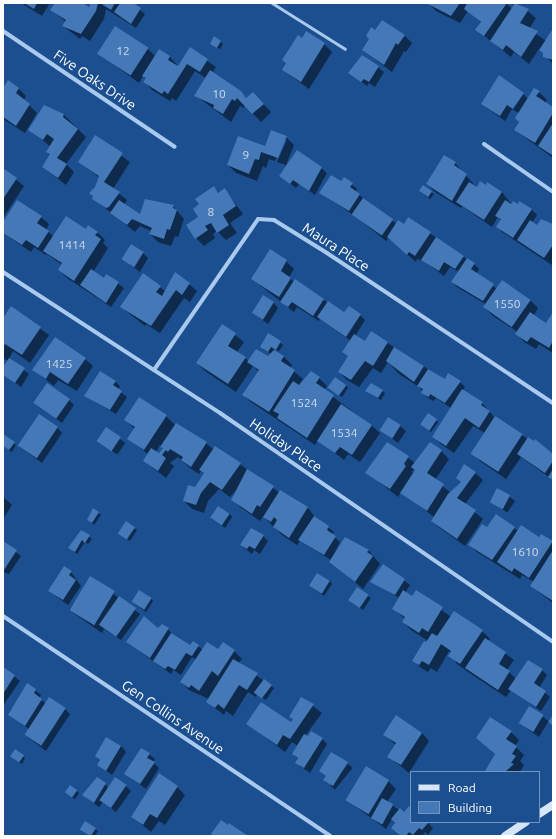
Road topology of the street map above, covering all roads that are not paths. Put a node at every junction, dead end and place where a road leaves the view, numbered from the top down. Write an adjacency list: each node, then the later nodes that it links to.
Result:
1 (272, 3): 3 (lane)
2 (3, 31): 5 (street, Five Oaks Drive)
3 (345, 49)
4 (484, 144): 6 (street)
5 (176, 147)
6 (553, 192)
7 (3, 272): 8 (street, Holiday Place)
8 (154, 370): 9 (street, Maura Place); 11 (street, Holiday Place)
9 (553, 403)
10 (3, 616): 15 (street, Gen Collins Avenue)
11 (553, 642)
12 (553, 805): 13 (main road)
13 (540, 813)
14 (524, 823): 16 (main road)
15 (330, 836)
16 (505, 836)

